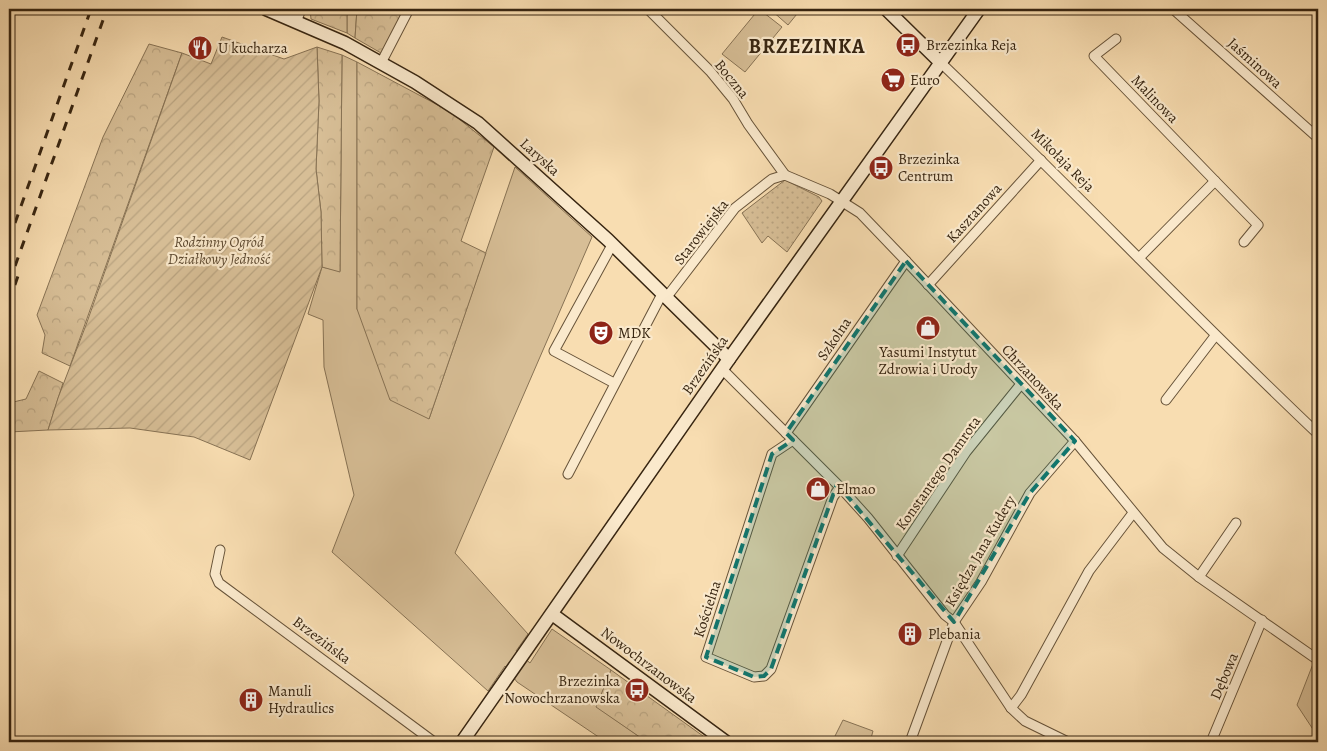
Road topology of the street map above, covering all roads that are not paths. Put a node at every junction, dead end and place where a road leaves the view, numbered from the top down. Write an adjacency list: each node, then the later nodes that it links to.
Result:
1 (266, 9): 7 (main road, Laryska)
2 (409, 9): 9 (street)
3 (648, 9): 13 (street, Boczna)
4 (886, 9): 10 (main road, Mikołaja Reja)
5 (979, 9): 10 (main road, Brzezińska)
6 (1173, 9): 11 (street, Jaśminowa)
7 (299, 15): 9 (main road, Laryska)
8 (1116, 39): 14 (street, Malinowa)
9 (381, 62): 17 (main road, Laryska)
10 (940, 62): 12 (street, Mikołaja Reja); 15 (main road, Brzezińska)
11 (1318, 138)
12 (1041, 160): 18 (street, Mikołaja Reja); 20 (street, Kasztanowa)
13 (785, 175): 15 (street); 21 (street, Starowiejska)
14 (1214, 181): 16 (street, Malinowa); 18 (street)
15 (842, 201): 19 (street, Chrzanowska); 23 (main road, Brzezińska)
16 (1244, 242)
17 (612, 245): 21 (main road, Laryska); 24 (street)
18 (1139, 258): 22 (street, Mikołaja Reja)
19 (906, 261): 20 (street, Chrzanowska); 27 (street, Szkolna)
20 (928, 285): 25 (street, Chrzanowska)
21 (664, 296): 23 (main road, Laryska); 24 (street)
22 (1215, 336): 26 (street); 28 (street, Mikołaja Reja)
23 (726, 364): 27 (street); 38 (main road, Brzezińska)
24 (614, 383): 31 (street)
25 (1021, 384): 30 (street, Chrzanowska); 36 (street, Konstantego Damrota)
26 (1166, 400)
27 (786, 433): 29 (street)
28 (1318, 434)
29 (793, 440): 32 (street); 32 (street, Kościelna)
30 (1075, 441): 33 (street, Chrzanowska); 40 (street, Księdza Jana Kudery)
31 (568, 474)
32 (840, 488): 36 (street)
33 (1133, 513): 37 (street, Chrzanowska); 42 (street)
34 (1236, 523): 37 (street)
35 (220, 550): 43 (street, Brzezińska)
36 (897, 556): 40 (street)
37 (1199, 577): 39 (street, Chrzanowska)
38 (552, 614): 44 (main road, Brzezińska); 45 (main road, Nowochrzanowska)
39 (1262, 620): 41 (street, Chrzanowska); 48 (street, Dębowa)
40 (954, 622): 42 (street); 46 (street, Księdza Jana Kudery)
41 (1318, 660)
42 (1011, 708): 47 (street)
43 (434, 742)
44 (462, 742)
45 (726, 742)
46 (910, 742)
47 (1068, 742)
48 (1211, 742)

